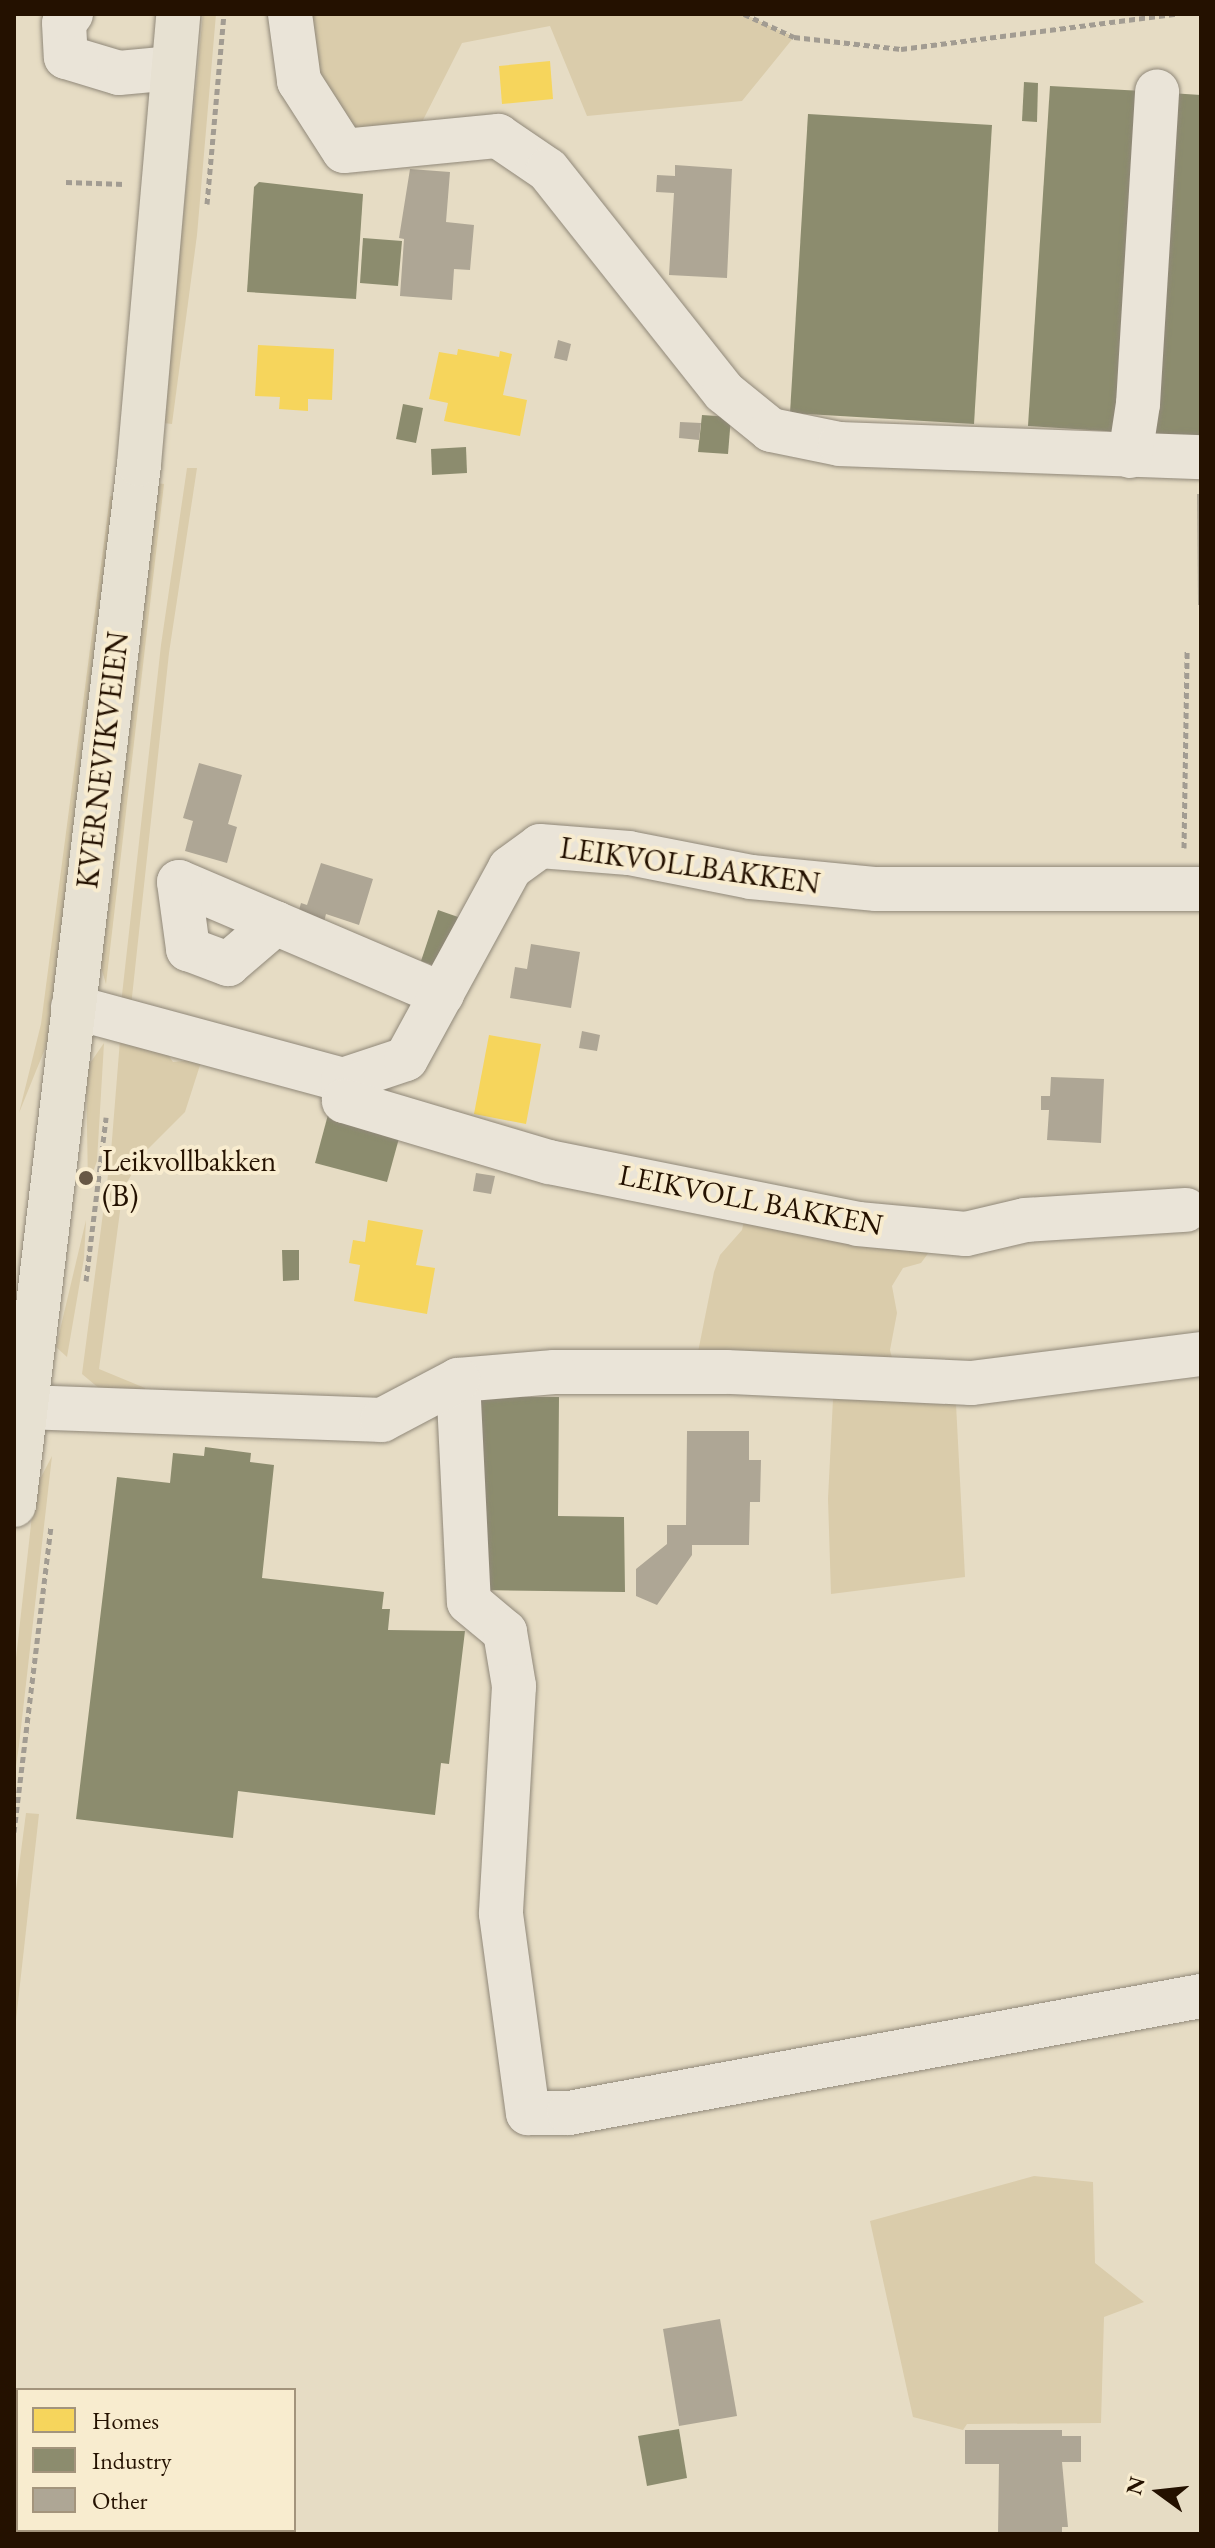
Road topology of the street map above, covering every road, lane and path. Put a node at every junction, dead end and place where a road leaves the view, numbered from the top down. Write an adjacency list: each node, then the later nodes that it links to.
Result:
1 (71, 14): 7 (street)
2 (178, 14): 7 (main road, KVERNEVIKVEIEN)
3 (224, 14): 9 (path)
4 (290, 14): 10 (street)
5 (744, 14): 6 (path)
6 (1176, 14)
7 (173, 68): 16 (main road, KVERNEVIKVEIEN)
8 (1157, 92): 10 (street)
9 (212, 153)
10 (1130, 456): 11 (street)
11 (1201, 457)
12 (1187, 650): 13 (path)
13 (1192, 889): 15 (street, LEIKVOLLBAKKEN)
14 (276, 923): 15 (street)
15 (442, 994): 17 (street, LEIKVOLLBAKKEN)
16 (73, 1007): 17 (street); 21 (main road, KVERNEVIKVEIEN)
17 (343, 1080): 18 (street, LEIKVOLL BAKKEN)
18 (1186, 1210)
19 (1201, 1354): 20 (street)
20 (458, 1380): 21 (street); 23 (street)
21 (26, 1407): 22 (main road, KVERNEVIKVEIEN)
22 (14, 1505)
23 (1201, 1996)

